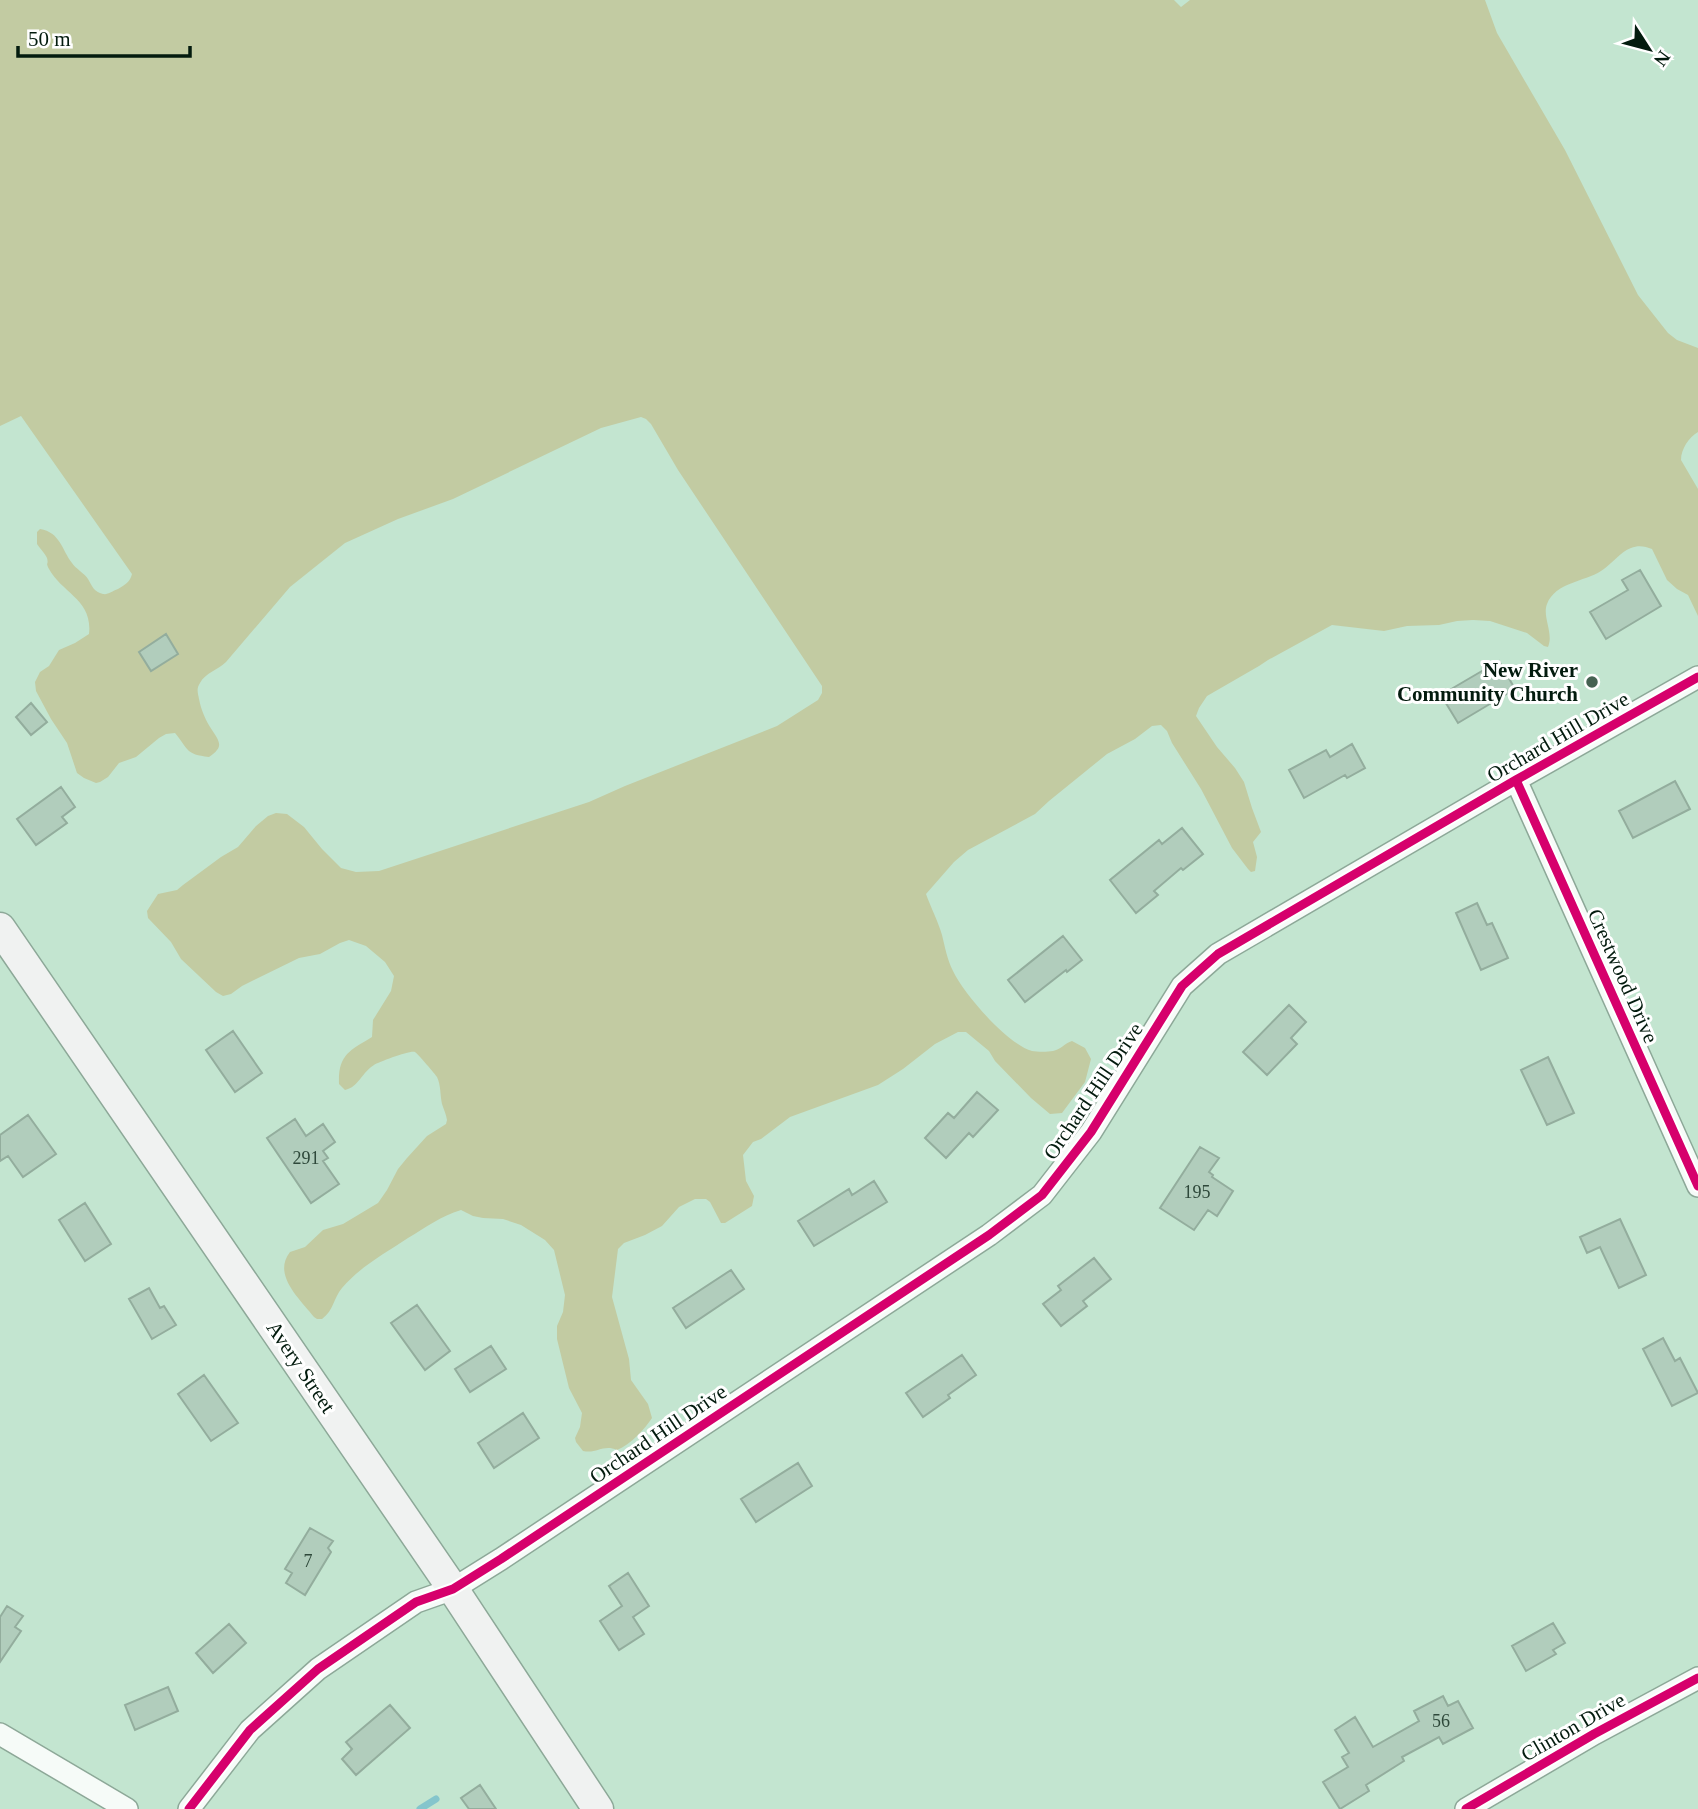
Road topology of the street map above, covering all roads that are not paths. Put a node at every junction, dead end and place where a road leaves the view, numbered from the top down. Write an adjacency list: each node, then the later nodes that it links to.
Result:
1 (1698, 677): 2 (street, Orchard Hill Drive)
2 (1516, 780): 4 (street, Crestwood Drive); 5 (street, Orchard Hill Drive)
3 (0, 928): 5 (main road, Avery Street)
4 (1698, 1186)
5 (453, 1589): 9 (street, Orchard Hill Drive); 10 (main road, Avery Street)
6 (1698, 1678): 11 (street, Clinton Drive)
7 (0, 1734): 8 (street)
8 (127, 1809)
9 (189, 1809)
10 (598, 1809)
11 (1466, 1809)

